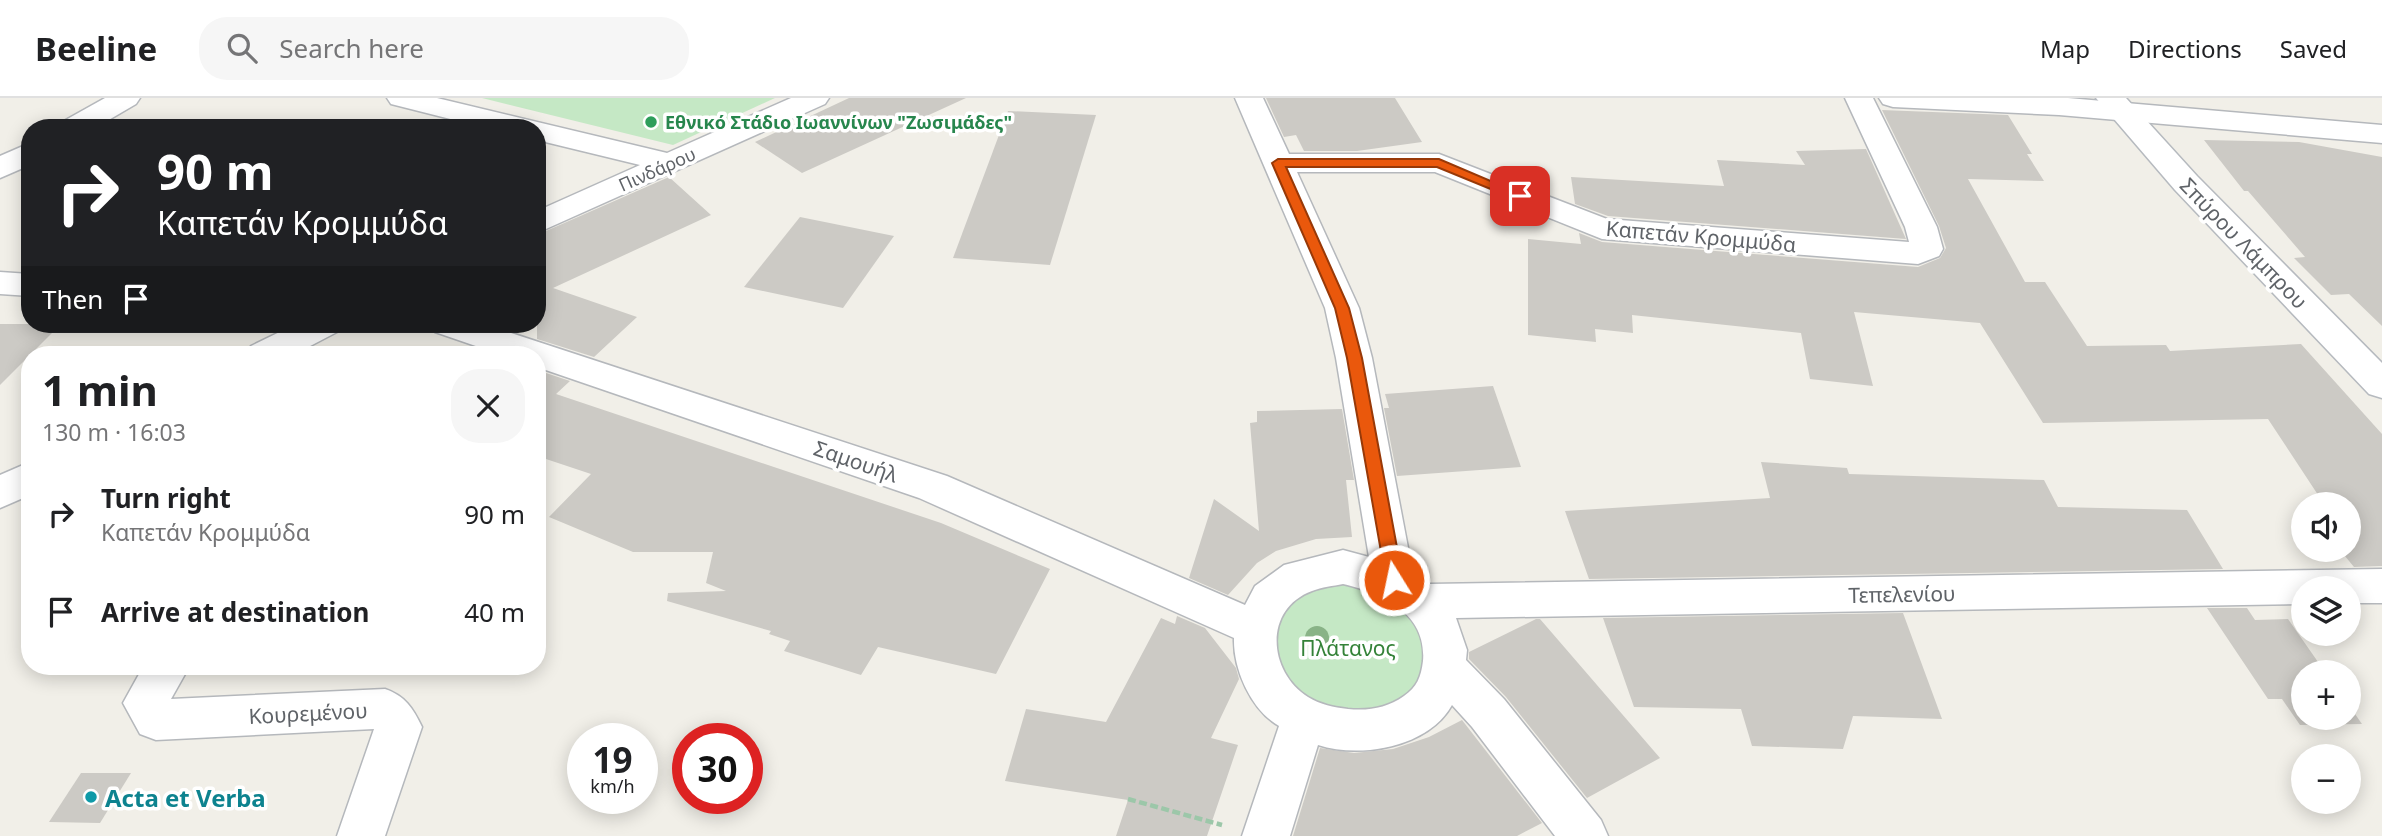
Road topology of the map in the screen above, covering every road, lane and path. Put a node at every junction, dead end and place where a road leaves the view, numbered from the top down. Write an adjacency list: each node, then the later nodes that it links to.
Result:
1 (126, 98): 8 (street)
2 (401, 98): 9 (street)
3 (815, 98): 13 (street, Πινδάρου)
4 (1249, 98): 14 (street)
5 (1859, 98): 14 (street, Καπετάν Κρομμύδα)
6 (1893, 98): 7 (street)
7 (2115, 104): 11 (street); 24 (street, Σπύρου Λάμπρου)
8 (89, 119)
9 (486, 119)
10 (546, 133): 13 (street)
11 (2382, 134)
12 (21, 157): 15 (street)
13 (670, 163): 16 (street, Πινδάρου)
14 (1278, 163): 28 (street)
15 (0, 169)
16 (546, 219)
17 (0, 283): 18 (street)
18 (21, 284)
19 (307, 333): 21 (street)
20 (474, 333): 22 (street, Σαμουήλ)
21 (282, 346)
22 (513, 346)
23 (546, 357): 29 (street, Σαμουήλ)
24 (2382, 385)
25 (21, 482): 26 (street)
26 (0, 493)
27 (2382, 586): 28 (street, Τεπελενίου)
28 (1409, 591): 29 (street); 30 (street)
29 (1254, 628): 32 (street)
30 (1446, 668): 32 (street); 36 (street)
31 (162, 675): 35 (street, Κουρεμένου)
32 (1304, 718): 34 (street)
33 (1128, 799): 34 (path)
34 (1246, 831)
35 (362, 836)
36 (1584, 836)

